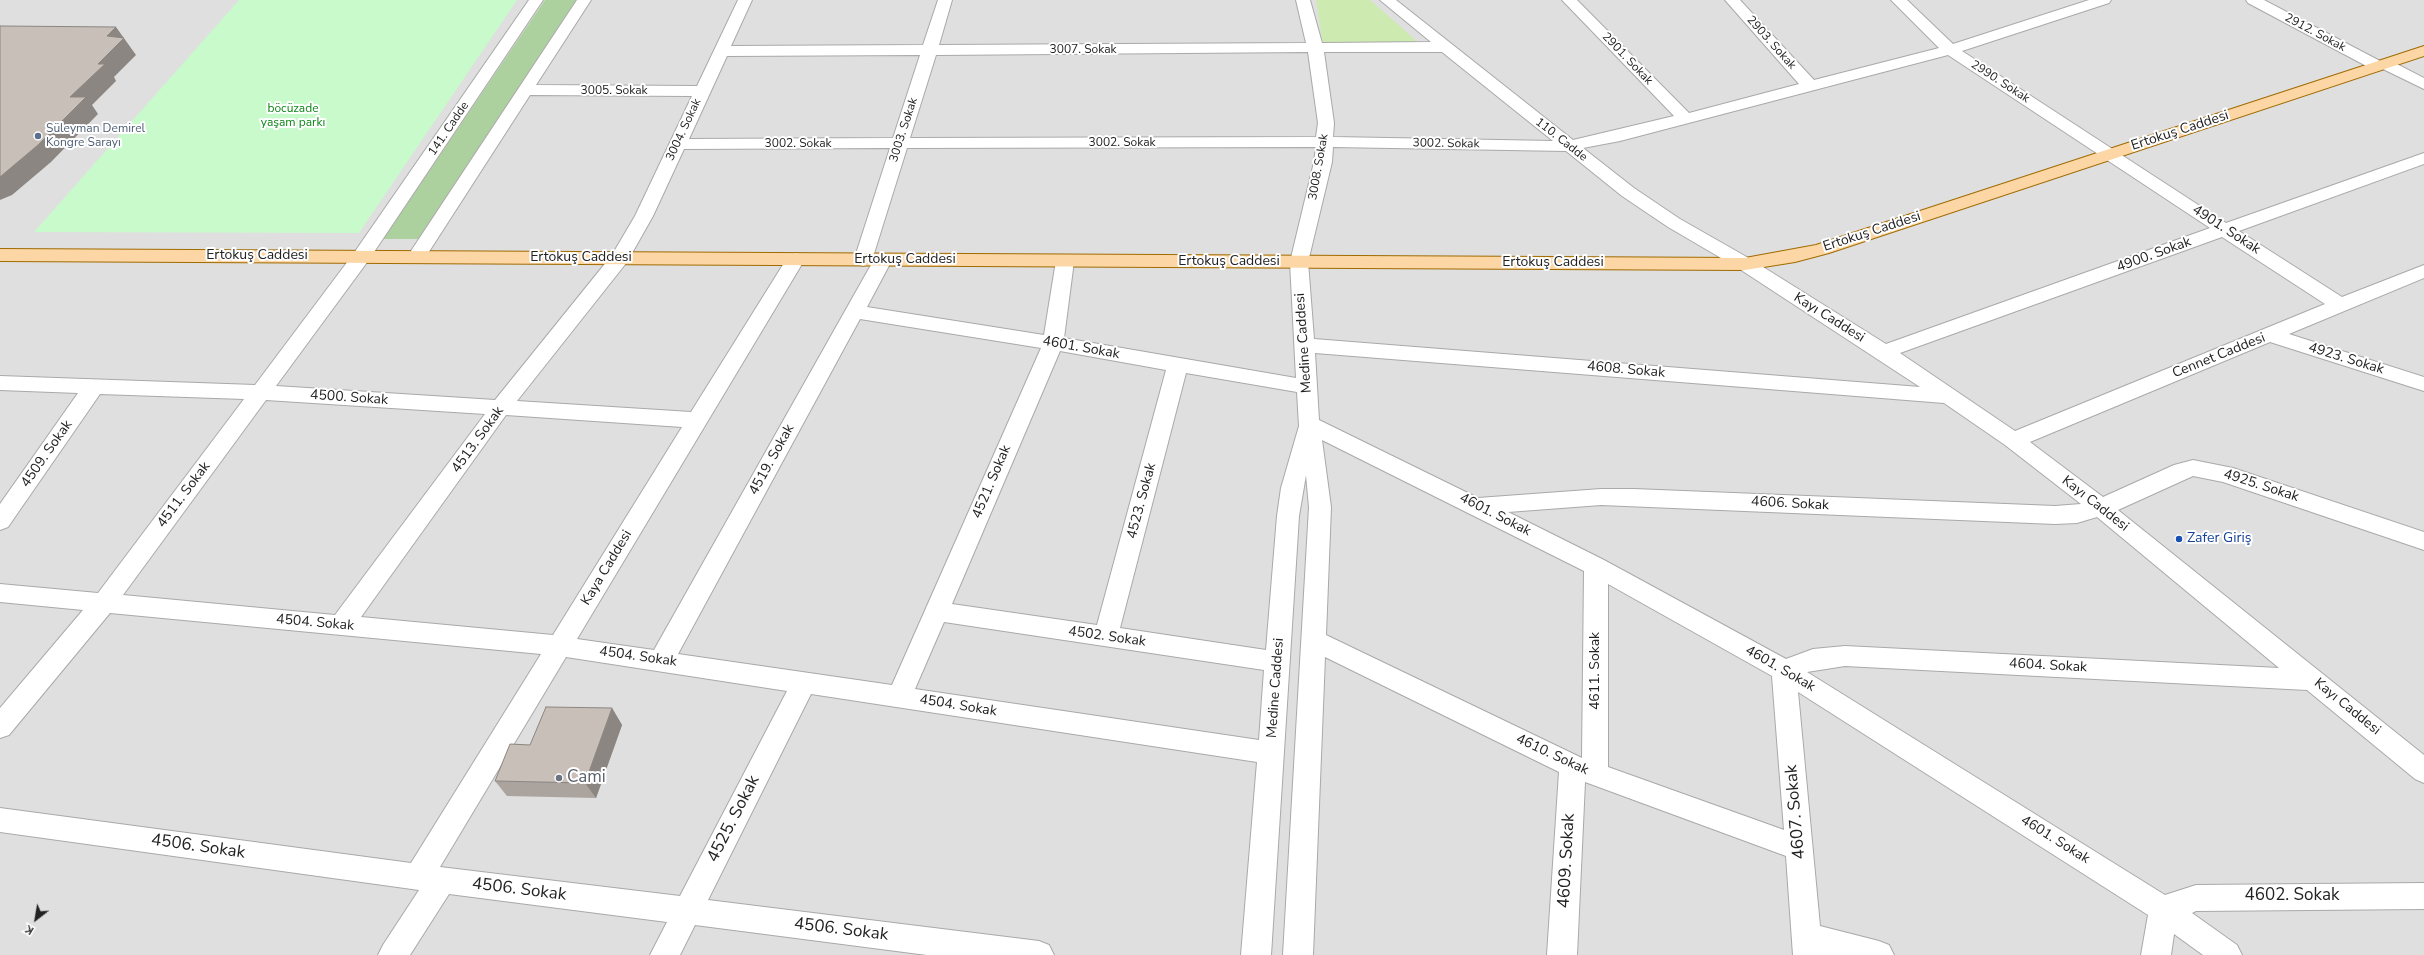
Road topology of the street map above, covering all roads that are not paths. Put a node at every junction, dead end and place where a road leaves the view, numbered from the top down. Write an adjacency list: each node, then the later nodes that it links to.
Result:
1 (536, 0): 33 (street, 141. Cadde)
2 (584, 0): 22 (street)
3 (745, 0): 17 (street, 3004. Sokak)
4 (945, 0): 15 (street, 3003. Sokak)
5 (1303, 0): 14 (street, 3008. Sokak)
6 (1387, 0): 13 (street, 110. Cadde)
7 (1569, 0): 24 (street, 2901. Sokak)
8 (1732, 0): 21 (street, 2903. Sokak)
9 (1898, 0): 16 (street, 2990. Sokak)
10 (2104, 0): 12 (street, 3002. Sokak)
11 (2253, 0): 19 (street, 2912. Sokak)
12 (2081, 3): 16 (street, 3002. Sokak)
13 (1445, 47): 14 (street, 3007. Sokak); 28 (street, 110. Cadde)
14 (1315, 48): 15 (street, 3007. Sokak); 25 (street, 3008. Sokak)
15 (929, 50): 17 (street, 3007. Sokak); 27 (street, 3003. Sokak)
16 (1950, 50): 21 (street, 3002. Sokak); 29 (street, 2990. Sokak)
17 (721, 51): 23 (street, 3004. Sokak)
18 (2424, 51): 19 (main road, Ertokuş Caddesi)
19 (2381, 65): 20 (street, 2912. Sokak); 29 (main road, Ertokuş Caddesi)
20 (2424, 84)
21 (1810, 86): 24 (street, 3002. Sokak)
22 (526, 90): 23 (street, 3005. Sokak); 34 (street)
23 (702, 91): 26 (street, 3004. Sokak)
24 (1685, 118): 28 (street, 3002. Sokak)
25 (1326, 142): 27 (street, 3002. Sokak); 28 (street, 3002. Sokak); 39 (street, 3008. Sokak)
26 (677, 144): 27 (street, 3002. Sokak); 35 (street, 3004. Sokak)
27 (900, 144): 37 (street, 3003. Sokak)
28 (1567, 146): 40 (street, 110. Cadde)
29 (2110, 154): 31 (street, 4901. Sokak); 40 (main road, Ertokuş Caddesi)
30 (2424, 158): 31 (street, 4900. Sokak)
31 (2225, 230): 42 (street, 4901. Sokak); 47 (street, 4900. Sokak)
32 (0, 255): 33 (main road, Ertokuş Caddesi)
33 (361, 257): 34 (main road, Ertokuş Caddesi); 53 (street, 4511. Sokak)
34 (416, 257): 35 (main road, Ertokuş Caddesi)
35 (620, 258): 36 (main road, Ertokuş Caddesi); 55 (street, 4513. Sokak)
36 (796, 259): 37 (main road, Ertokuş Caddesi); 56 (street, Kaya Caddesi)
37 (873, 260): 38 (main road, Ertokuş Caddesi); 43 (street, 4519. Sokak)
38 (1065, 261): 39 (main road, Ertokuş Caddesi); 45 (street, 4521. Sokak)
39 (1299, 262): 40 (main road, Ertokuş Caddesi); 46 (street, Medine Caddesi)
40 (1745, 264): 47 (street, Kayı Caddesi)
41 (2424, 271): 42 (street, Cennet Caddesi)
42 (2341, 306): 44 (street, Cennet Caddesi)
43 (854, 312): 45 (street, 4601. Sokak); 71 (street, 4519. Sokak)
44 (2269, 335): 50 (street, 4923. Sokak); 58 (street, Cennet Caddesi)
45 (1053, 343): 48 (street, 4601. Sokak); 66 (street, 4521. Sokak)
46 (1304, 345): 52 (street, Medine Caddesi); 54 (street, 4608. Sokak)
47 (1884, 352): 54 (street, Kayı Caddesi)
48 (1178, 364): 52 (street, 4601. Sokak); 68 (street, 4523. Sokak)
49 (0, 383): 51 (street, 4500. Sokak)
50 (2424, 384)
51 (94, 386): 53 (street, 4500. Sokak); 61 (street, 4509. Sokak)
52 (1307, 387): 57 (street, Medine Caddesi)
53 (260, 392): 55 (street, 4500. Sokak); 65 (street, 4511. Sokak)
54 (1948, 396): 58 (street, Kayı Caddesi)
55 (502, 407): 56 (street, 4500. Sokak); 67 (street, 4513. Sokak)
56 (698, 420): 70 (street, Kaya Caddesi)
57 (1310, 424): 59 (street, 4601. Sokak); 69 (street, Medine Caddesi); 72 (street, Medine Caddesi)
58 (2013, 440): 60 (street, Kayı Caddesi)
59 (1479, 506): 60 (street, 4606. Sokak); 63 (street, 4601. Sokak)
60 (2101, 508): 62 (street, 4925. Sokak); 74 (street, Kayı Caddesi)
61 (0, 521)
62 (2424, 541)
63 (1596, 566): 73 (street, 4601. Sokak); 80 (street, 4611. Sokak)
64 (0, 592): 65 (street, 4504. Sokak)
65 (103, 604): 67 (street, 4504. Sokak); 77 (street, 4511. Sokak)
66 (936, 611): 68 (street, 4502. Sokak); 76 (street, 4521. Sokak)
67 (341, 626): 70 (street, 4504. Sokak)
68 (1106, 637): 72 (street, 4502. Sokak)
69 (1313, 640): 80 (street, 4610. Sokak); 93 (street, Medine Caddesi)
70 (560, 646): 71 (street, 4504. Sokak); 83 (street, Kaya Caddesi)
71 (661, 661): 75 (street, 4504. Sokak)
72 (1278, 662): 78 (street, Medine Caddesi)
73 (1784, 670): 74 (street, 4604. Sokak); 82 (street, 4607. Sokak); 85 (street, 4601. Sokak)
74 (2313, 680): 79 (street, Kayı Caddesi)
75 (804, 683): 76 (street, 4504. Sokak); 86 (street, 4525. Sokak)
76 (899, 697): 78 (street, 4504. Sokak)
77 (0, 727)
78 (1271, 753): 92 (street, Medine Caddesi)
79 (2423, 769)
80 (1584, 771): 82 (street, 4610. Sokak); 94 (street, 4609. Sokak)
81 (0, 820): 83 (street, 4506. Sokak)
82 (1799, 848): 87 (street, 4607. Sokak)
83 (430, 879): 86 (street, 4506. Sokak); 89 (street, Kaya Caddesi)
84 (2424, 896): 85 (street, 4602. Sokak)
85 (2163, 909): 96 (street); 97 (street, 4601. Sokak)
86 (688, 911): 88 (street, 4506. Sokak); 90 (street, 4525. Sokak)
87 (1807, 946): 95 (street)
88 (912, 947): 91 (street, 4506. Sokak)
89 (394, 955)
90 (665, 955)
91 (1039, 955)
92 (1256, 955)
93 (1298, 955)
94 (1562, 955)
95 (1878, 955)
96 (2156, 955)
97 (2227, 955)

